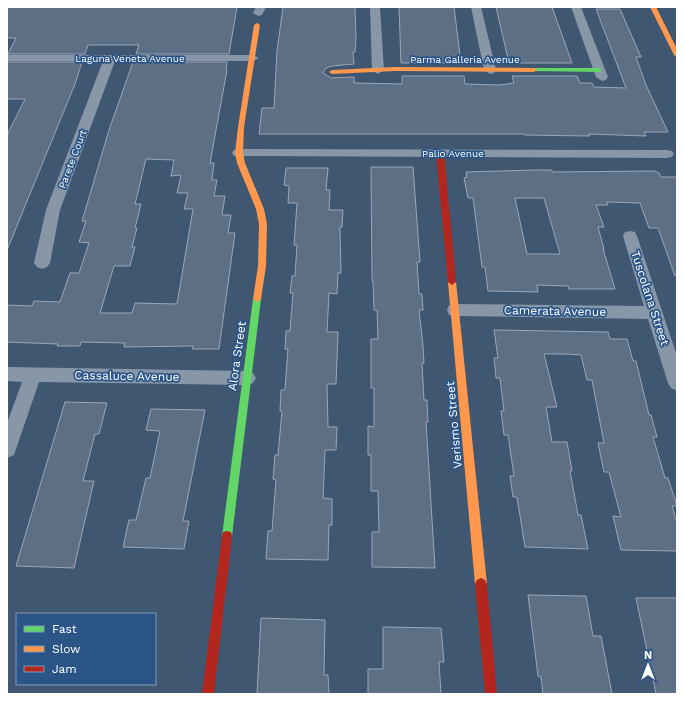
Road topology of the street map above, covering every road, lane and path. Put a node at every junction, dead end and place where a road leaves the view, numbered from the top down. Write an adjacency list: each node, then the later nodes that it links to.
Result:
1 (375, 7): 10 (street)
2 (476, 7): 11 (street)
3 (576, 7): 13 (street)
4 (653, 7): 6 (street)
5 (257, 25): 9 (street, Alora Street)
6 (677, 55)
7 (7, 58): 8 (street, Laguna Veneta Avenue)
8 (110, 58): 9 (street, Laguna Veneta Avenue); 18 (street, Parete Court)
9 (253, 58): 14 (street, Alora Street)
10 (378, 70): 11 (street, Parma Galleria Avenue); 12 (street, Parma Galleria Avenue)
11 (490, 70): 13 (street, Parma Galleria Avenue)
12 (332, 72)
13 (600, 73)
14 (239, 153): 15 (street, Palio Avenue); 23 (street, Alora Street)
15 (440, 153): 16 (street, Palio Avenue); 19 (street, Verismo Street)
16 (668, 154)
17 (630, 236): 20 (street, Tuscolana Street)
18 (42, 263)
19 (455, 310): 20 (street, Camerata Avenue); 27 (street, Verismo Street)
20 (655, 313): 24 (street, Tuscolana Street)
21 (7, 374): 22 (street, Cassaluce Avenue)
22 (33, 375): 23 (street, Cassaluce Avenue); 25 (street)
23 (246, 378): 26 (street, Alora Street)
24 (677, 383)
25 (7, 449)
26 (208, 694)
27 (491, 694)

